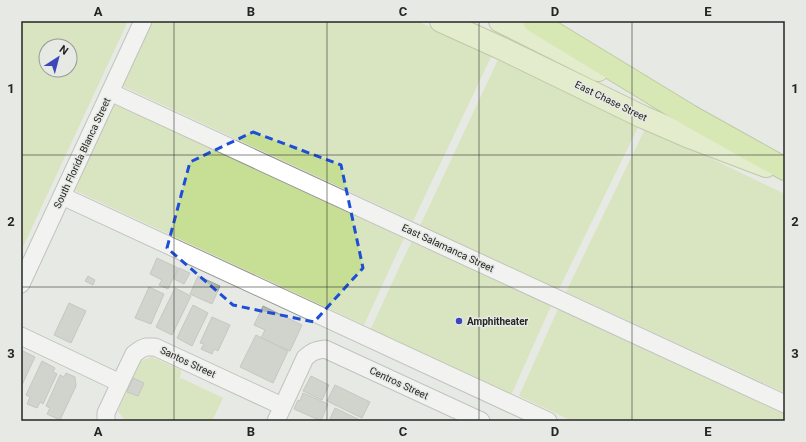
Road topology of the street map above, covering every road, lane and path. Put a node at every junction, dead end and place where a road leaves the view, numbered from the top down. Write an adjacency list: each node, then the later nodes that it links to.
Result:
1 (143, 21): 5 (street, South Florida Blanca Street)
2 (441, 21): 8 (main road, East Chase Street)
3 (500, 21): 6 (main road)
4 (534, 21): 6 (highway)
5 (110, 92): 9 (street, South Florida Blanca Street); 13 (street, East Salamanca Street)
6 (690, 116): 7 (highway)
7 (785, 169)
8 (785, 173)
9 (62, 196): 10 (street, South Florida Blanca Street); 17 (street)
10 (21, 284)
11 (21, 336): 12 (street)
12 (120, 383): 14 (street, Santos Street); 15 (street, Santos Street)
13 (785, 404)
14 (279, 414): 16 (street, Centros Street)
15 (106, 421)
16 (481, 421)
17 (548, 421)

